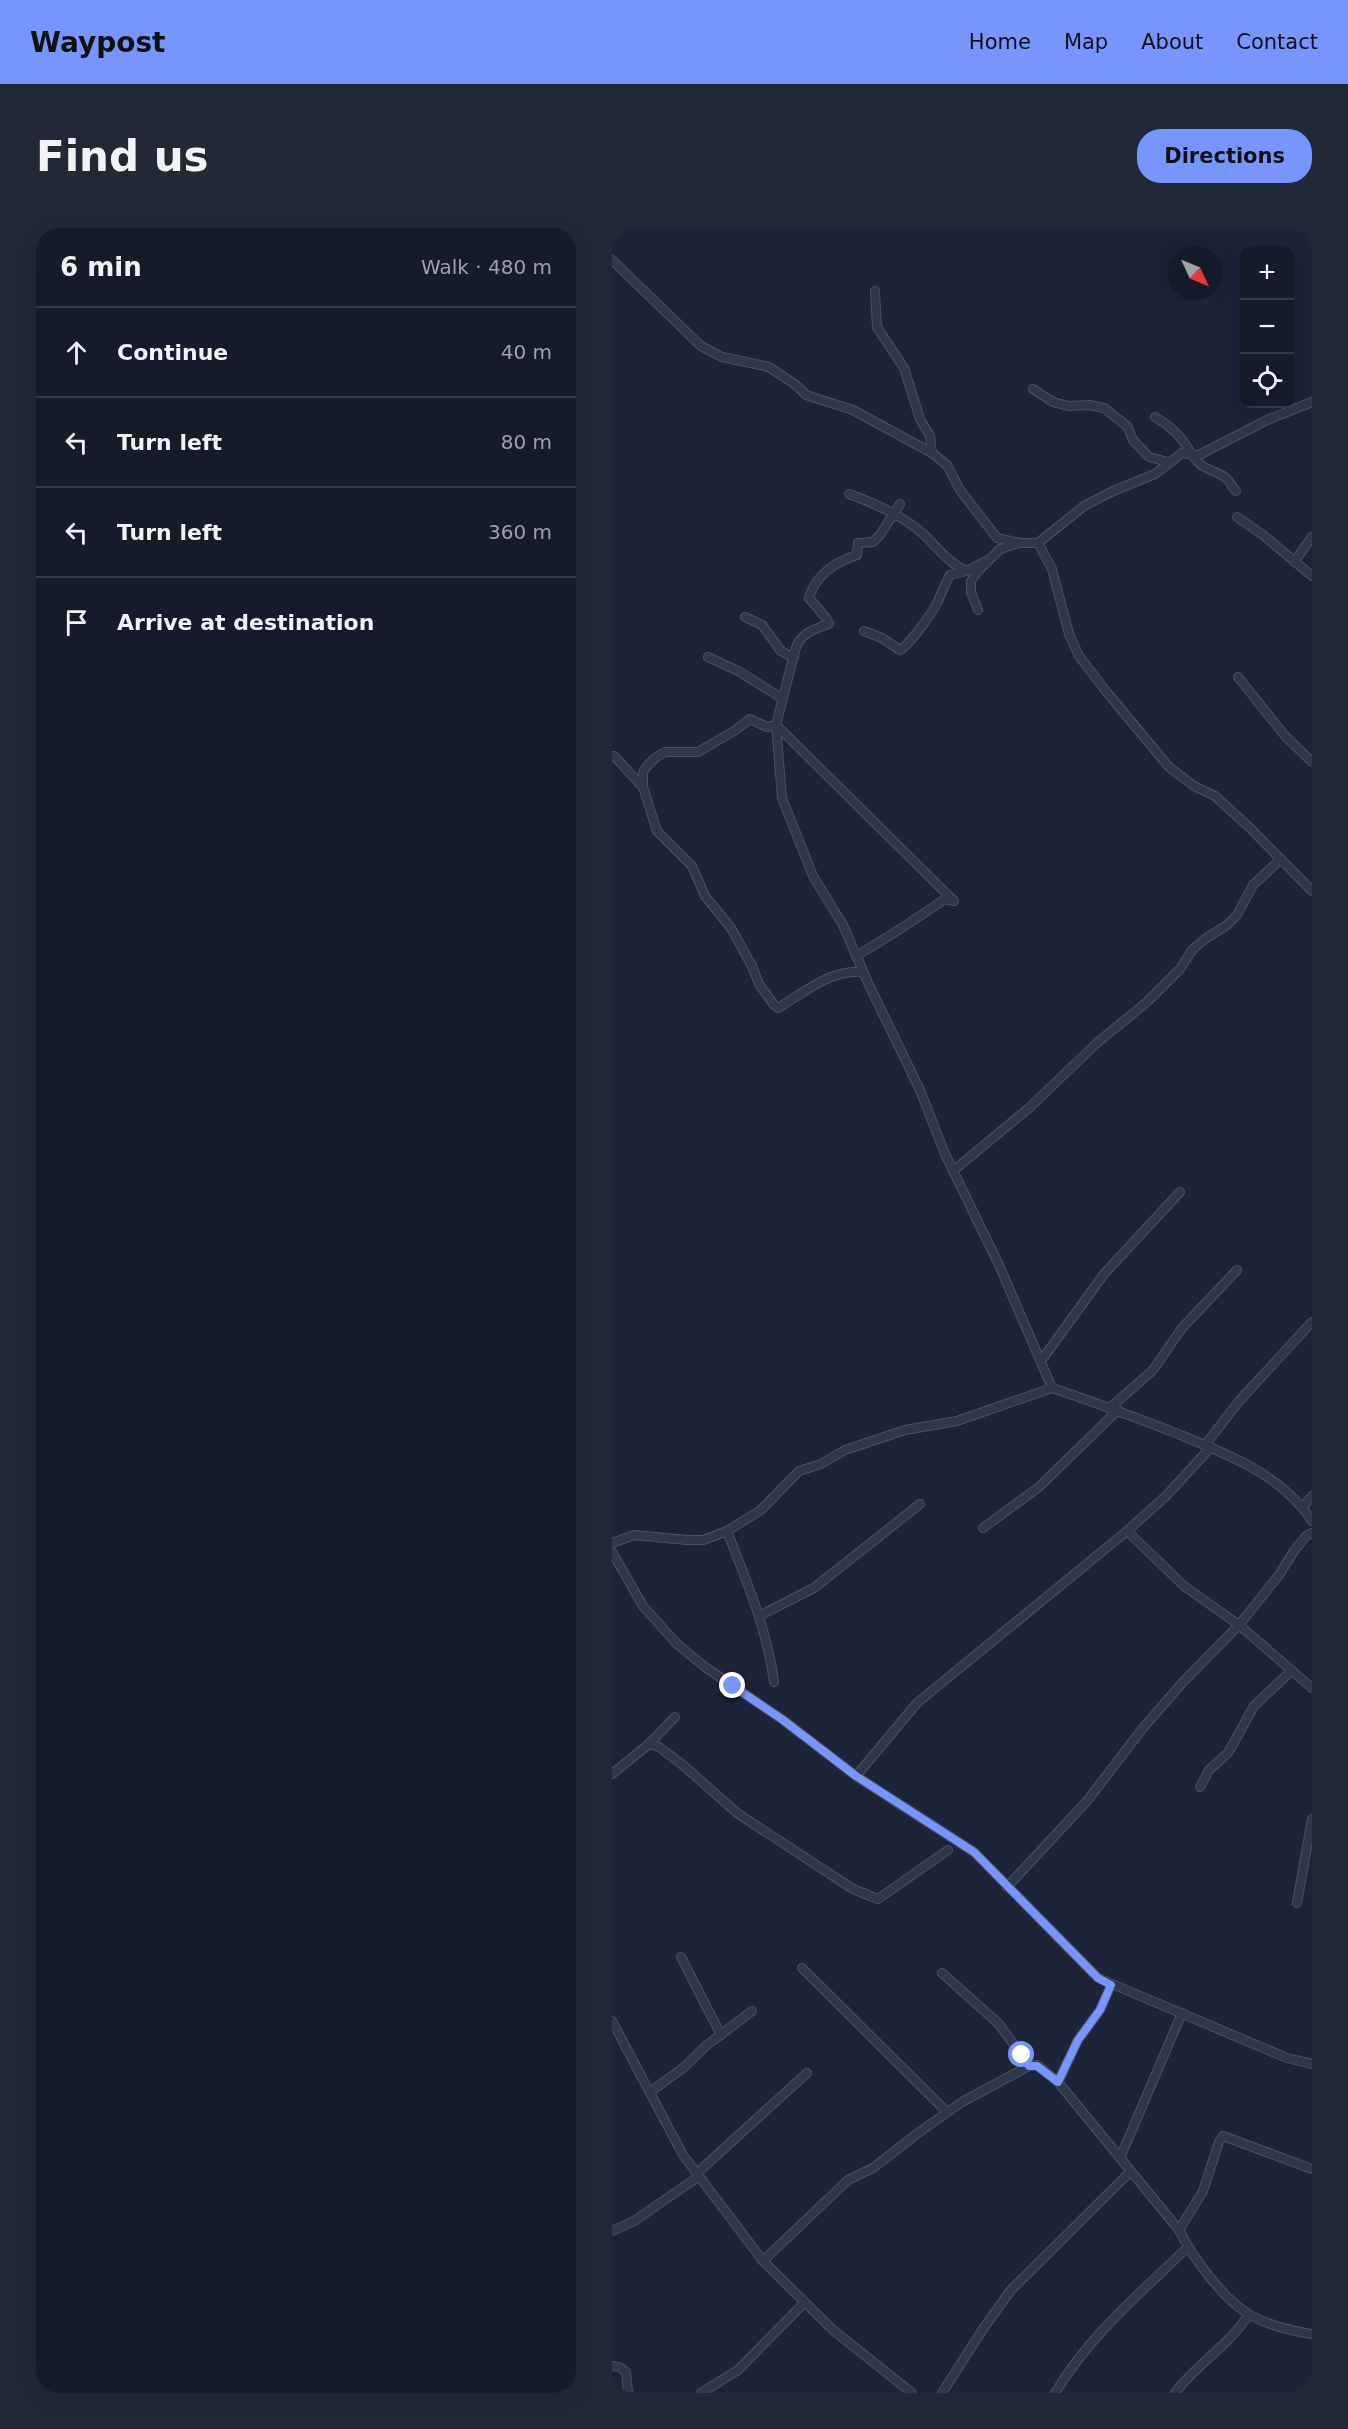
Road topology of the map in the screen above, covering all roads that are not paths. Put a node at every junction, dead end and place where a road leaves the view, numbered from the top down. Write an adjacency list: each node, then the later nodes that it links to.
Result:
1 (612, 260): 7 (street)
2 (874, 291): 7 (street)
3 (1033, 388): 8 (street)
4 (1312, 402): 6 (street)
5 (1155, 417): 6 (street)
6 (1189, 452): 8 (street); 9 (street)
7 (932, 453): 15 (street)
8 (1168, 462): 16 (street)
9 (1236, 491)
10 (849, 494): 12 (street)
11 (900, 504): 12 (street)
12 (893, 513): 19 (street); 25 (street)
13 (1237, 517): 18 (street)
14 (1312, 537): 18 (street)
15 (1020, 543): 16 (street); 17 (street)
16 (1038, 543): 32 (street)
17 (988, 560): 19 (street); 21 (street)
18 (1293, 562): 20 (street)
19 (967, 571): 23 (street)
20 (1312, 576)
21 (978, 610)
22 (745, 617): 25 (street)
23 (864, 631)
24 (708, 657): 27 (street)
25 (794, 658): 27 (street)
26 (1238, 677): 30 (street)
27 (783, 699): 28 (street)
28 (776, 725): 31 (street); 34 (street); 34 (street)
29 (612, 756): 31 (street)
30 (1312, 762)
31 (643, 788): 35 (street)
32 (1281, 859): 33 (street); 36 (street)
33 (1312, 891)
34 (856, 956): 35 (street)
35 (863, 972): 36 (street)
36 (953, 1171): 40 (street)
37 (1180, 1192): 40 (street)
38 (1237, 1270): 42 (street)
39 (1312, 1323): 43 (street)
40 (1041, 1361): 41 (street)
41 (1052, 1388): 42 (street); 49 (street)
42 (1114, 1409): 43 (street); 48 (street)
43 (1208, 1446): 46 (street); 50 (street)
44 (1312, 1496): 46 (street)
45 (920, 1504): 54 (street)
46 (1303, 1507): 47 (street)
47 (1312, 1521)
48 (983, 1528)
49 (727, 1531): 52 (street); 54 (street)
50 (1127, 1531): 55 (street); 62 (street)
51 (1312, 1533): 55 (street)
52 (612, 1543)
53 (612, 1552): 62 (street)
54 (759, 1616): 57 (street)
55 (1239, 1625): 56 (street); 66 (street)
56 (1291, 1671): 58 (street); 63 (street)
57 (774, 1682)
58 (1312, 1688)
59 (675, 1718): 60 (street)
60 (649, 1744): 61 (street); 65 (street)
61 (612, 1774)
62 (856, 1776): 66 (street)
63 (1200, 1787)
64 (1312, 1819): 67 (street)
65 (948, 1850)
66 (1007, 1887): 71 (street)
67 (1297, 1903)
68 (681, 1957): 75 (street)
69 (802, 1968): 81 (street)
70 (942, 1973): 77 (street)
71 (1111, 1985): 73 (street); 79 (street)
72 (752, 2012): 75 (street)
73 (1182, 2013): 76 (street); 82 (street)
74 (612, 2021): 80 (street)
75 (721, 2035): 80 (street)
76 (1312, 2064)
77 (1029, 2066): 79 (street); 81 (street)
78 (807, 2073): 85 (street)
79 (1058, 2082): 82 (street)
80 (650, 2092): 85 (street)
81 (947, 2112): 89 (street)
82 (1120, 2158): 84 (street)
83 (1312, 2169): 86 (street)
84 (1130, 2172): 86 (street); 97 (street)
85 (697, 2176): 87 (street); 89 (street)
86 (1179, 2230): 88 (street)
87 (612, 2231)
88 (1188, 2247): 91 (street); 98 (street)
89 (763, 2261): 90 (street)
90 (804, 2303): 95 (street); 96 (street)
91 (1249, 2314): 92 (street); 99 (street)
92 (1312, 2334)
93 (612, 2366): 94 (street)
94 (628, 2393)
95 (701, 2393)
96 (912, 2393)
97 (942, 2393)
98 (1054, 2393)
99 (1175, 2393)

